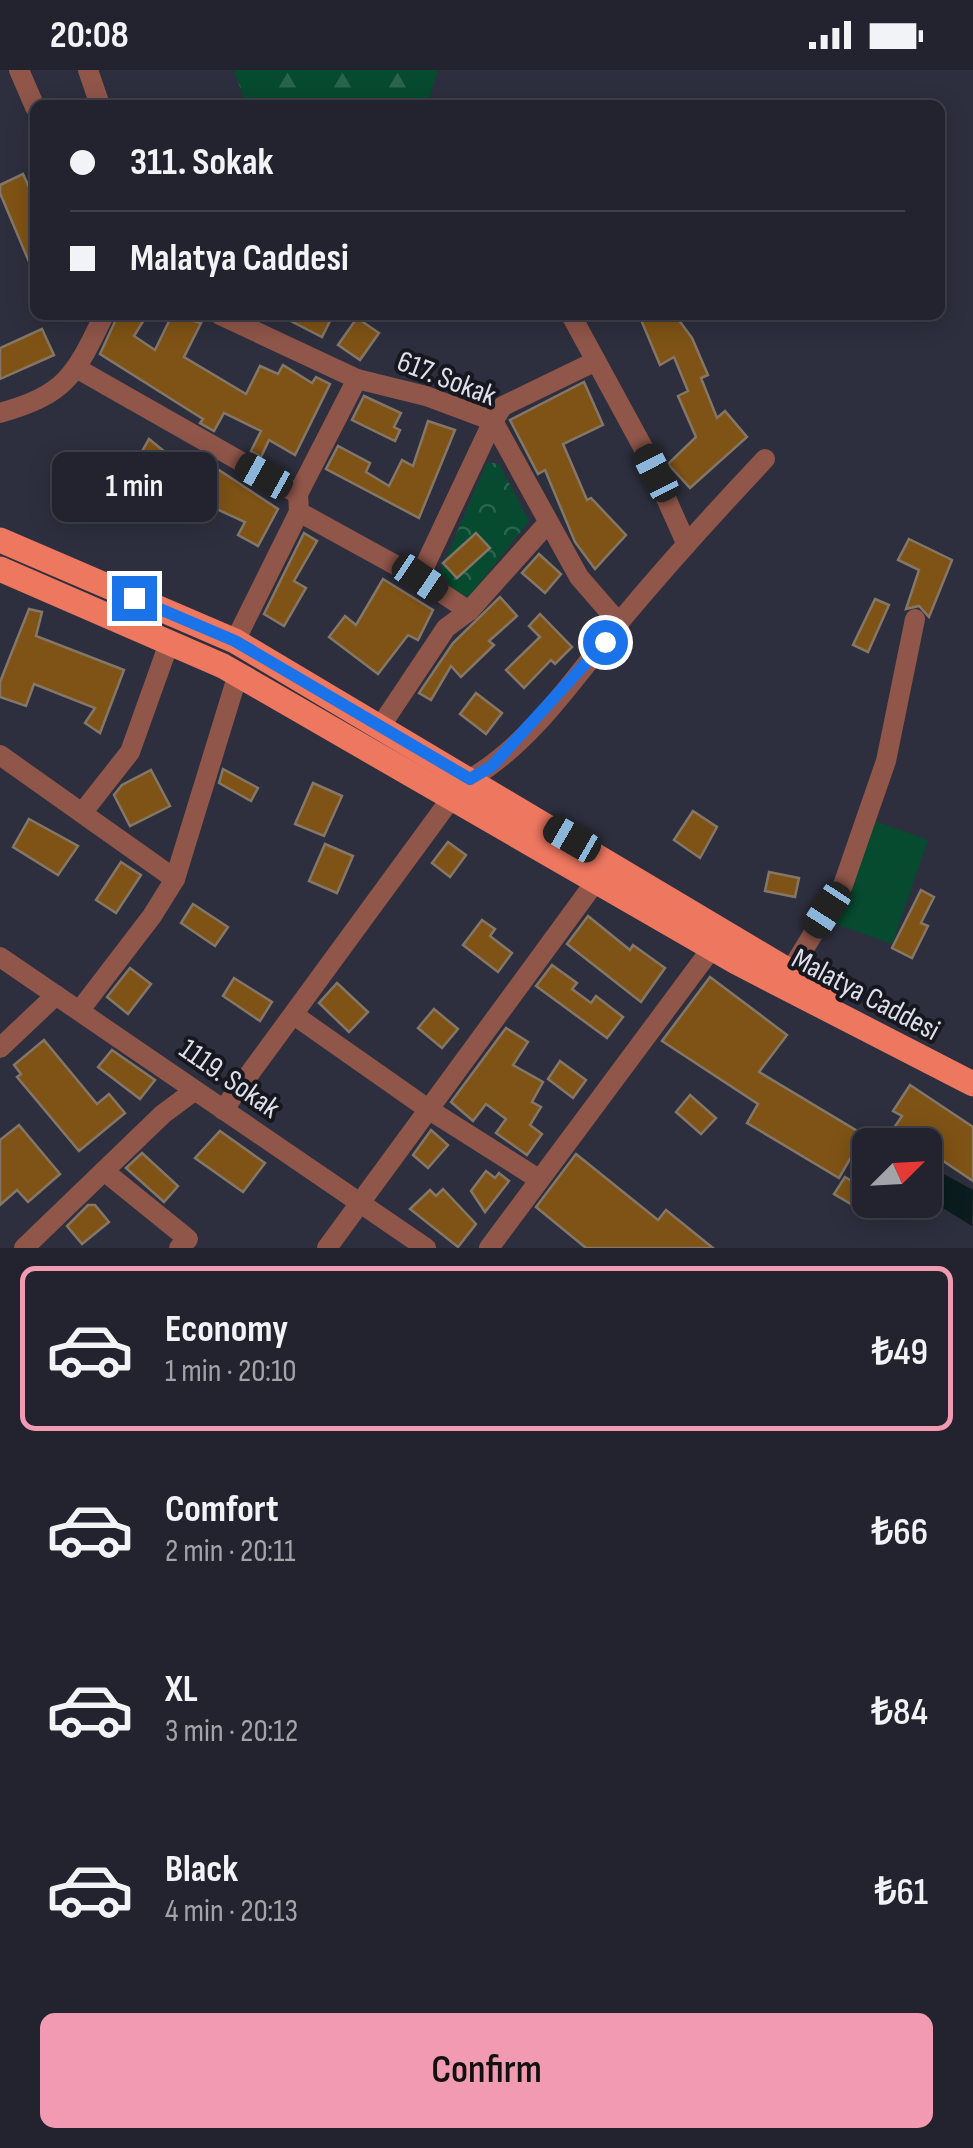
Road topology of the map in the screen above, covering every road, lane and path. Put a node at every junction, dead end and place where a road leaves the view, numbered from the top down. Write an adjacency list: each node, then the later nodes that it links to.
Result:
1 (20, 70): 3 (street)
2 (88, 70): 4 (street)
3 (32, 100)
4 (98, 100)
5 (102, 320): 9 (street)
6 (231, 320): 10 (street, 617. Sokak)
7 (574, 320): 8 (street)
8 (596, 361): 12 (street); 17 (street)
9 (78, 369): 11 (street); 14 (street)
10 (357, 379): 12 (street, 617. Sokak); 14 (street)
11 (0, 413)
12 (493, 421): 15 (street, 617. Sokak); 19 (street)
13 (765, 459): 17 (street)
14 (298, 503): 19 (street); 23 (street)
15 (547, 524): 20 (street); 22 (street, 617. Sokak)
16 (0, 540): 23 (main road, Malatya Caddesi)
17 (686, 543): 22 (street)
18 (0, 569): 24 (main road, Malatya Caddesi)
19 (420, 578): 20 (street)
20 (469, 611): 26 (street)
21 (915, 620): 34 (street)
22 (618, 623): 28 (street)
23 (235, 641): 26 (main road, Malatya Caddesi)
24 (169, 643): 25 (main road, Malatya Caddesi); 29 (street)
25 (238, 674): 28 (main road, Malatya Caddesi); 30 (street)
26 (380, 727): 28 (main road, Malatya Caddesi)
27 (0, 756): 29 (street)
28 (461, 788): 31 (main road, Malatya Caddesi); 34 (main road, Malatya Caddesi); 37 (street)
29 (82, 813): 30 (street)
30 (174, 879): 36 (street)
31 (596, 881): 32 (main road, Malatya Caddesi); 41 (street)
32 (712, 948): 39 (main road, Malatya Caddesi); 44 (street)
33 (0, 957): 35 (street, 1119. Sokak)
34 (791, 970): 39 (main road, Malatya Caddesi)
35 (56, 996): 36 (street, 1119. Sokak); 38 (street)
36 (80, 1010): 40 (street, 1119. Sokak)
37 (294, 1014): 41 (street); 42 (street)
38 (0, 1048)
39 (962, 1080)
40 (194, 1091): 42 (street, 1119. Sokak); 43 (street)
41 (428, 1109): 44 (street); 45 (street)
42 (224, 1110): 45 (street, 1119. Sokak)
43 (104, 1171): 46 (street); 47 (street)
44 (537, 1178): 50 (street)
45 (358, 1204): 48 (street); 49 (street, 1119. Sokak)
46 (24, 1248)
47 (179, 1248)
48 (327, 1248)
49 (426, 1248)
50 (489, 1248)

